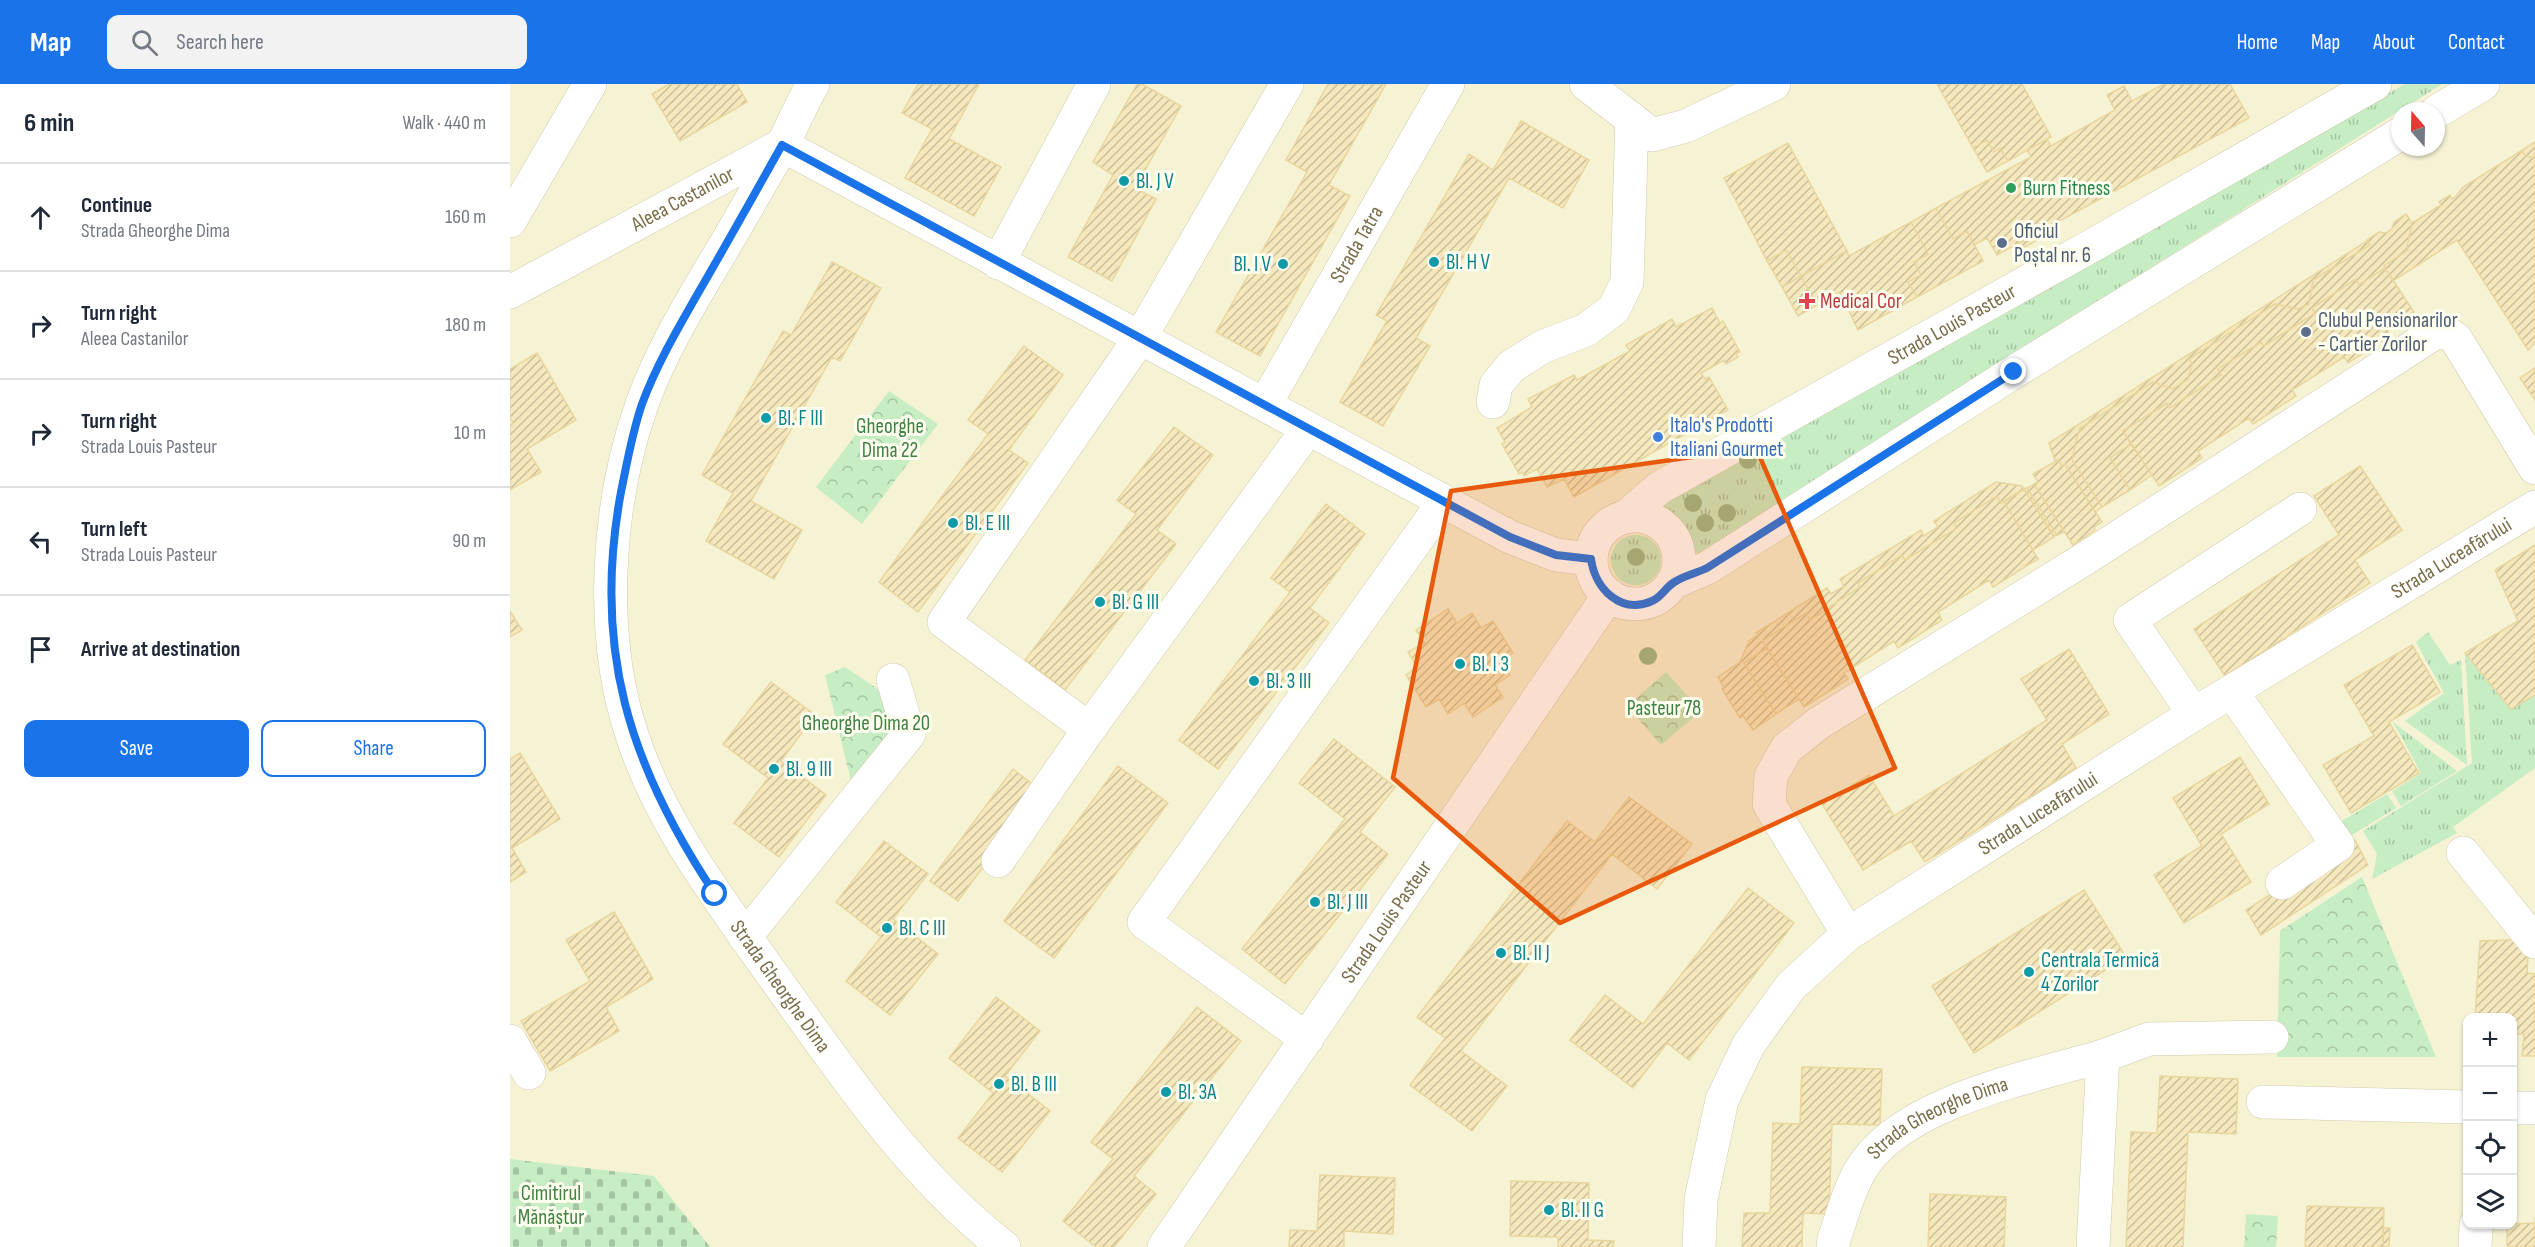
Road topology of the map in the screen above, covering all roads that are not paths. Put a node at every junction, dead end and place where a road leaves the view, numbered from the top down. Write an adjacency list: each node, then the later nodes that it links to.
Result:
1 (590, 84): 14 (street)
2 (813, 84): 13 (street, Strada Gheorghe Dima)
3 (1094, 84): 15 (street)
4 (1287, 84): 17 (street)
5 (1448, 84): 19 (street, Strada Tatra)
6 (1586, 84): 11 (street)
7 (1774, 84): 11 (street)
8 (2375, 84): 25 (street, Strada Louis Pasteur)
9 (2483, 84): 10 (street)
10 (2445, 107)
11 (1632, 119): 18 (street)
12 (2391, 140): 27 (street)
13 (782, 145): 15 (street); 16 (street, Aleea Castanilor); 37 (street, Strada Gheorghe Dima)
14 (510, 220)
15 (998, 263): 17 (street)
16 (510, 292)
17 (1140, 338): 19 (street); 32 (street)
18 (1493, 402)
19 (1264, 404): 20 (street)
20 (1308, 429): 22 (street); 32 (street)
21 (2535, 468): 36 (street)
22 (1443, 503): 26 (street); 40 (street)
23 (2535, 507): 30 (street, Strada Luceafărului)
24 (2300, 509): 31 (street)
25 (1628, 516): 26 (street, Strada Louis Pasteur); 27 (street)
26 (1591, 559): 28 (street)
27 (1672, 583): 28 (street)
28 (1609, 596): 40 (street, Strada Louis Pasteur)
29 (893, 681): 37 (street)
30 (2232, 692): 31 (street, Strada Luceafărului); 35 (street)
31 (2194, 714): 36 (street, Strada Luceafărului)
32 (1089, 729): 34 (street)
33 (2463, 853): 38 (street)
34 (998, 861)
35 (2282, 883)
36 (1848, 934): 51 (street, Strada Luceafărului)
37 (745, 938): 49 (street, Strada Gheorghe Dima)
38 (2535, 942)
39 (2272, 1037): 42 (street, Strada Gheorghe Dima)
40 (1306, 1039): 50 (street, Strada Louis Pasteur)
41 (510, 1041): 43 (street)
42 (2103, 1056): 52 (street, Strada Gheorghe Dima); 53 (street)
43 (528, 1073)
44 (2263, 1102): 45 (street)
45 (2463, 1107)
46 (2517, 1108): 47 (street)
47 (2535, 1108)
48 (2476, 1229): 54 (street)
49 (1004, 1247)
50 (1164, 1247)
51 (1699, 1247)
52 (1833, 1247)
53 (2093, 1247)
54 (2475, 1247)

